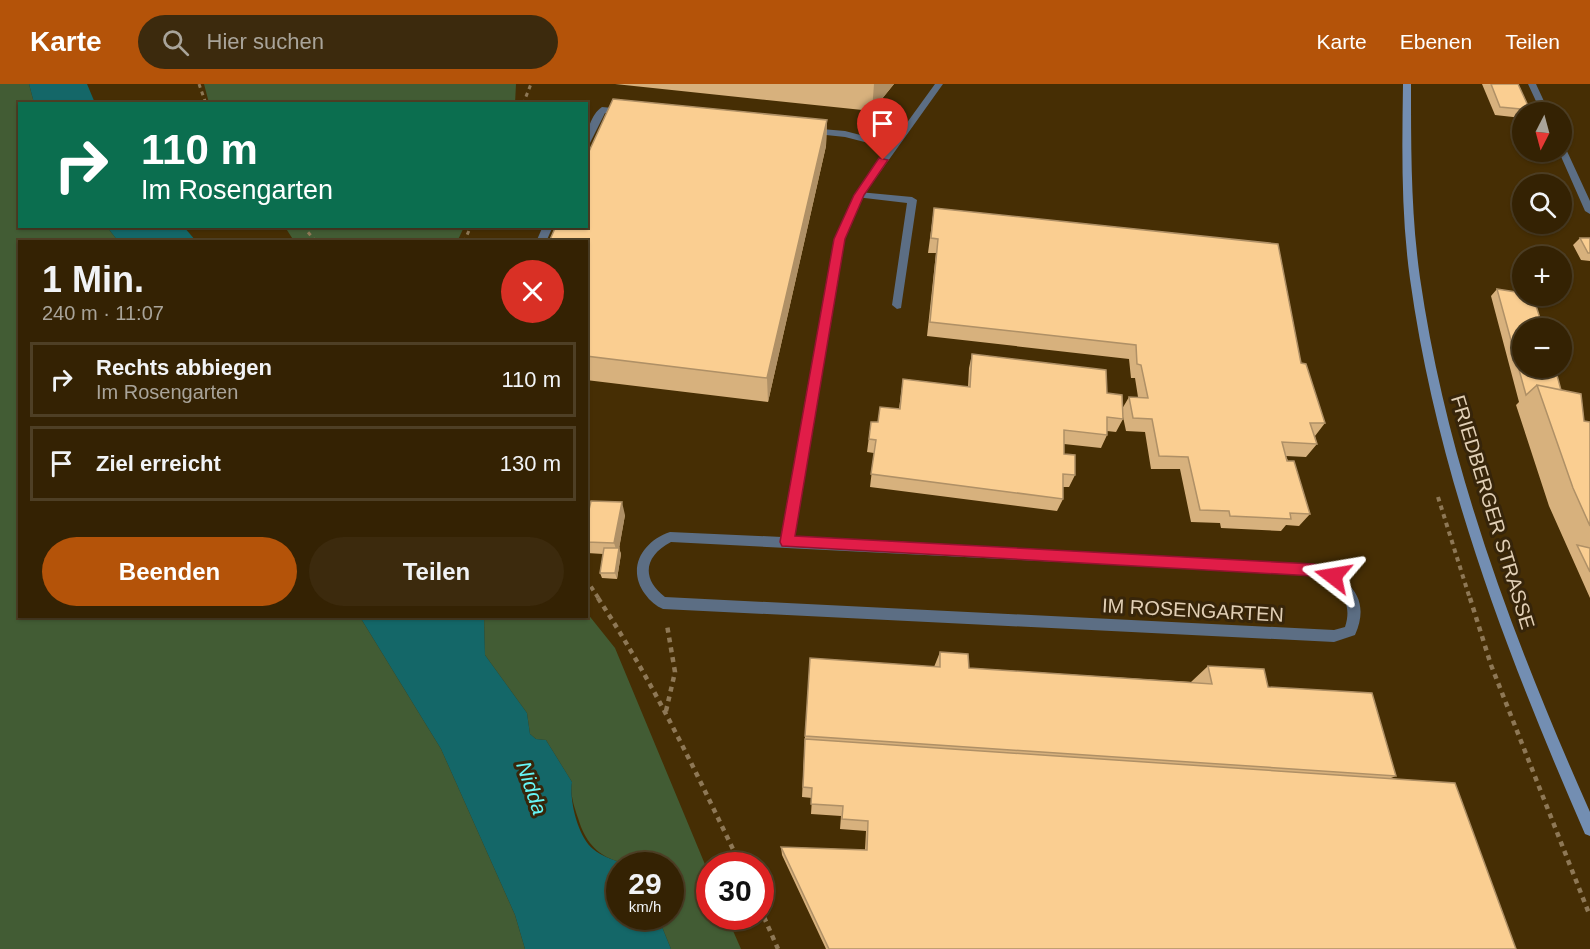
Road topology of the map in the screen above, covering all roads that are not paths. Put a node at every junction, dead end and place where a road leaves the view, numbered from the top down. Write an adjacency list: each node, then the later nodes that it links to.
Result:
1 (939, 84): 8 (street)
2 (1407, 84): 14 (street, FRIEDBERGER STRASSE)
3 (1532, 84): 4 (street)
4 (1540, 102)
5 (637, 114): 7 (street)
6 (798, 130): 8 (street)
7 (588, 139)
8 (892, 146): 10 (street)
9 (1568, 162): 11 (street)
10 (859, 195): 12 (street); 13 (street)
11 (1590, 211)
12 (897, 305)
13 (787, 542): 13 (street, IM ROSENGARTEN)
14 (1590, 829)

